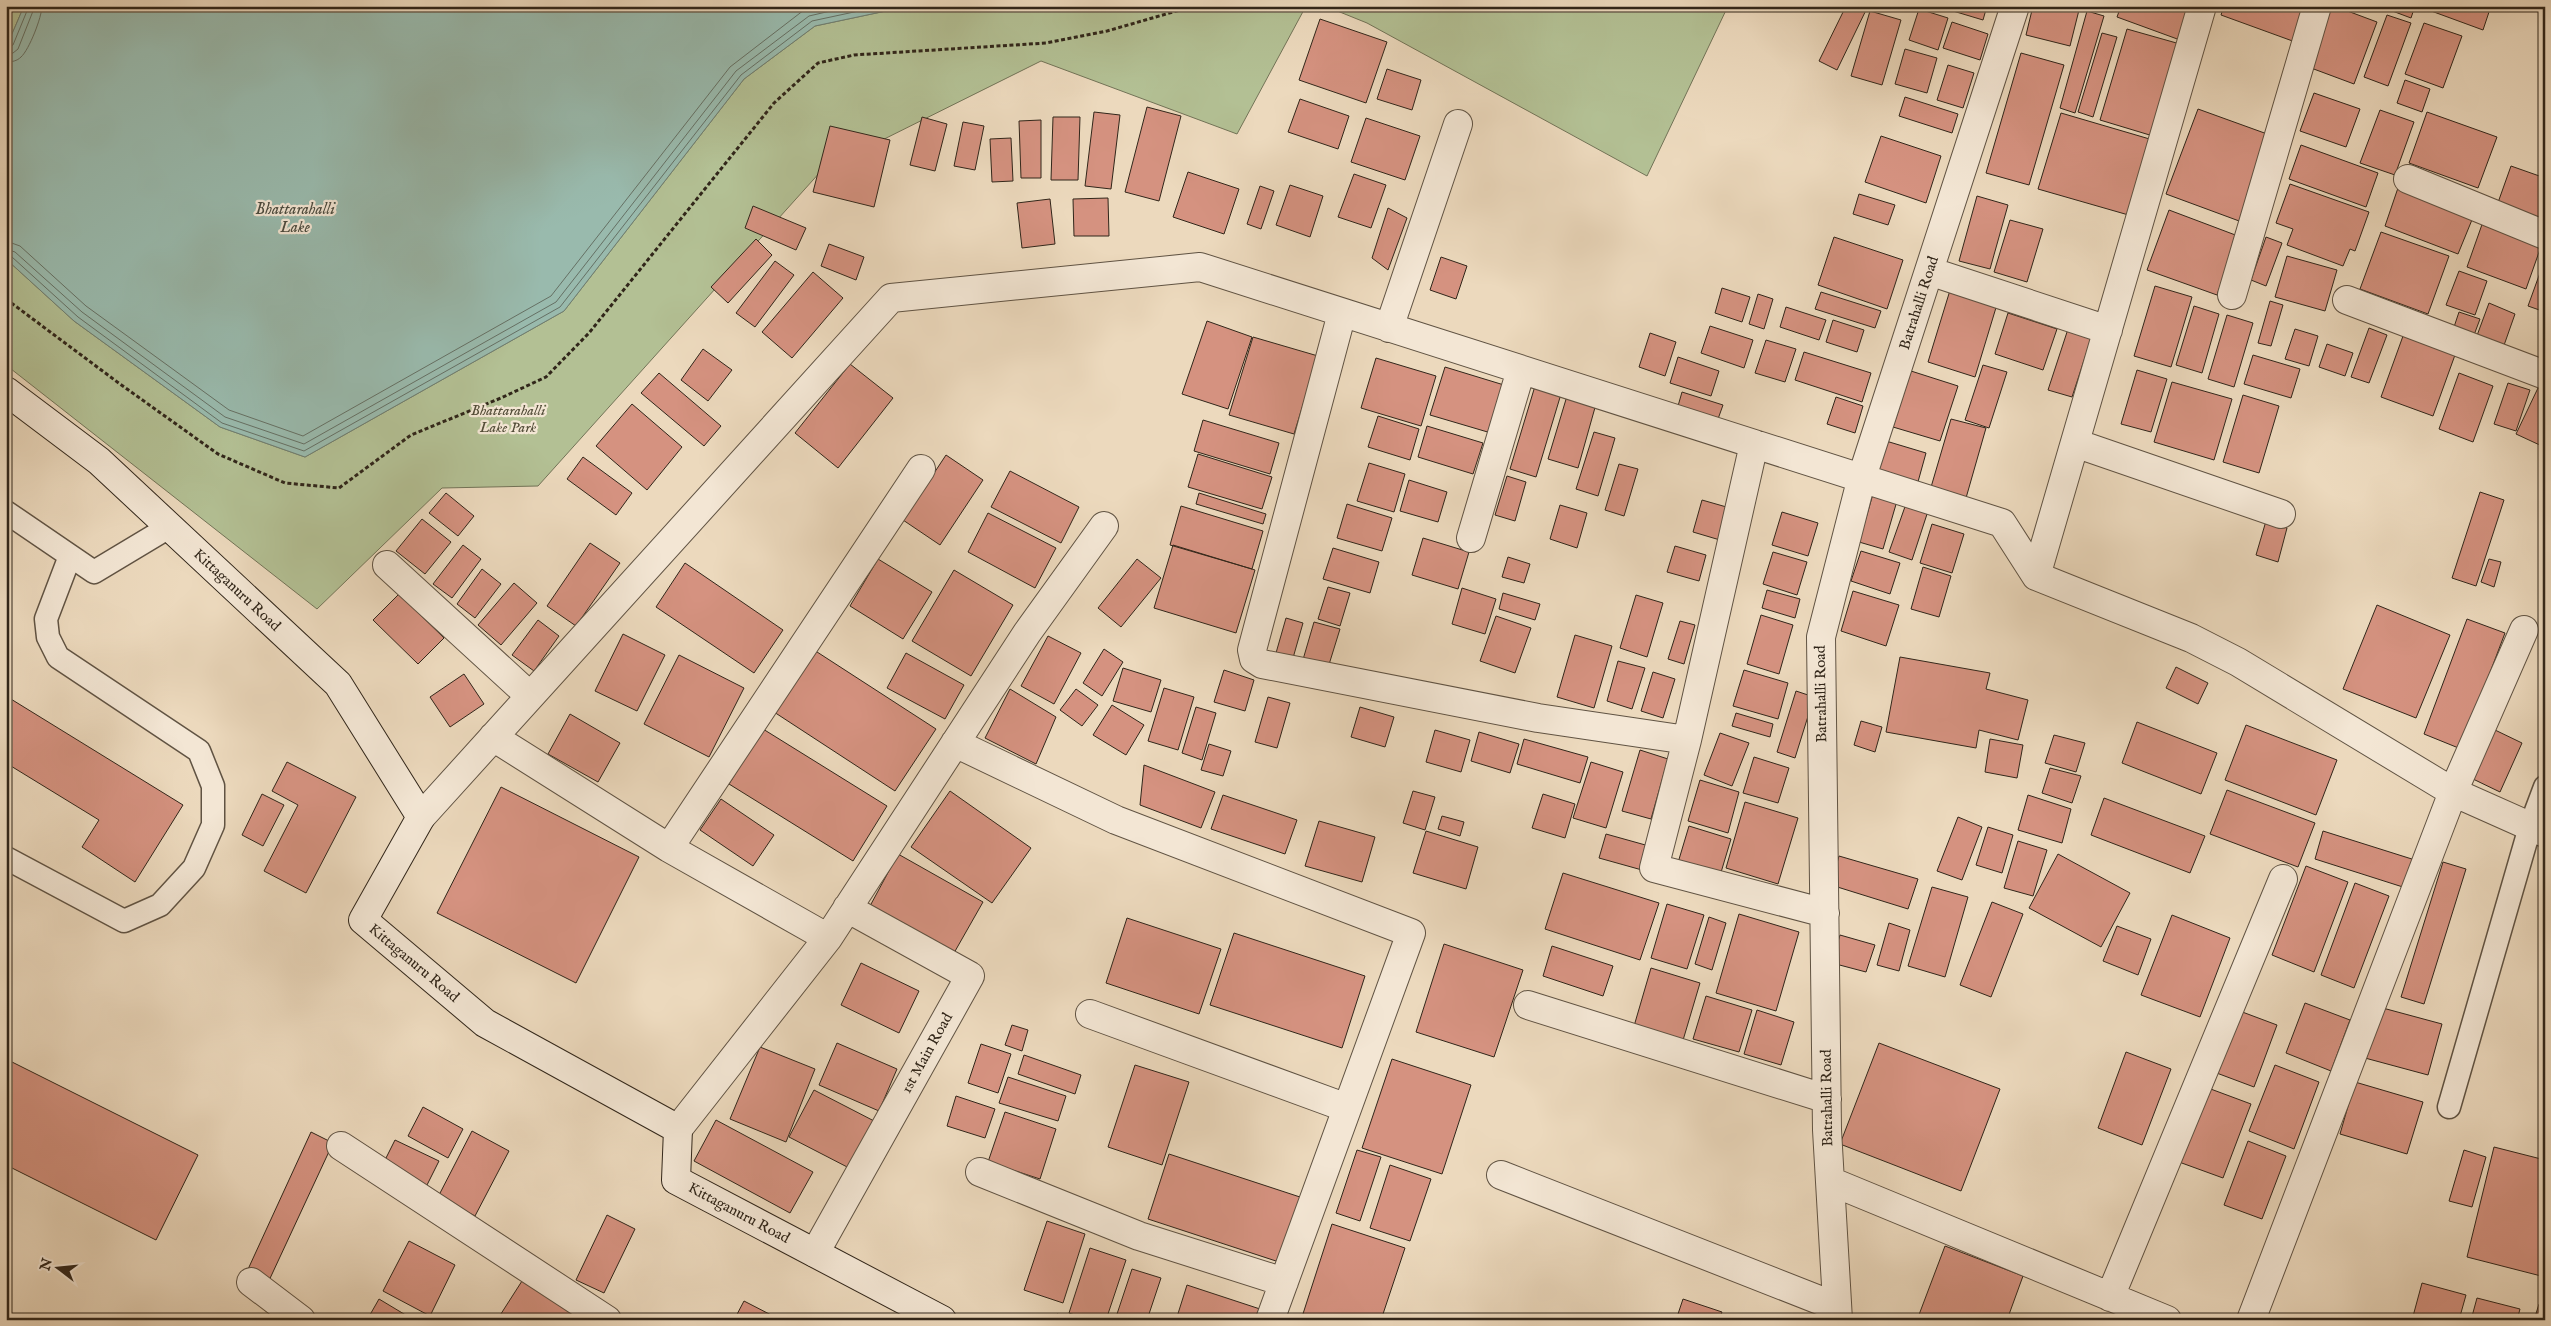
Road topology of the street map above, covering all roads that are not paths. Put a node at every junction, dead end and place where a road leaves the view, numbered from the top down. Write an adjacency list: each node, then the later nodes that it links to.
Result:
1 (2015, 6): 7 (street, Batrahalli Road)
2 (2202, 6): 12 (street)
3 (2317, 6): 8 (street)
4 (1458, 124): 11 (street)
5 (2408, 179): 6 (street)
6 (2545, 235)
7 (1929, 271): 12 (street); 19 (street, Batrahalli Road)
8 (2232, 295)
9 (2347, 300): 14 (street)
10 (1342, 313): 11 (street); 29 (street); 31 (street)
11 (1389, 328): 13 (street)
12 (2108, 330): 16 (street)
13 (1521, 370): 17 (street); 24 (street)
14 (2545, 375)
15 (6, 391): 23 (street, Kittaganuru Road)
16 (2075, 443): 21 (street); 27 (street)
17 (1754, 444): 19 (street); 31 (street)
18 (921, 468): 37 (street)
19 (1862, 477): 27 (street); 41 (street, Batrahalli Road)
20 (6, 512): 25 (lane)
21 (2281, 514)
22 (1104, 526): 32 (street)
23 (169, 527): 25 (lane); 35 (street, Kittaganuru Road)
24 (1471, 538)
25 (70, 556): 38 (lane)
26 (388, 565): 29 (street)
27 (2036, 576): 34 (street)
28 (2524, 630): 34 (street)
29 (530, 696): 30 (street)
30 (493, 738): 35 (street); 37 (street)
31 (1687, 740): 41 (street)
32 (955, 743): 40 (street); 47 (street)
33 (2545, 788): 36 (lane)
34 (2453, 792): 36 (street); 63 (street)
35 (421, 817): 48 (street, Kittaganuru Road)
36 (2538, 830): 46 (lane)
37 (670, 848): 42 (street)
38 (6, 858)
39 (2283, 879): 56 (street)
40 (847, 908): 42 (street); 53 (street, 1st Main Road)
41 (1825, 913): 45 (street, Batrahalli Road)
42 (828, 938): 48 (street)
43 (1528, 1005): 45 (street)
44 (1090, 1014): 47 (street)
45 (1826, 1099): 52 (street, Batrahalli Road)
46 (2450, 1107)
47 (1347, 1108): 55 (street)
48 (678, 1130): 53 (street, Kittaganuru Road)
49 (341, 1146): 59 (street)
50 (980, 1172): 55 (street)
51 (1501, 1175): 57 (street)
52 (1830, 1181): 56 (street); 57 (street, Batrahalli Road)
53 (815, 1253): 60 (street, Kittaganuru Road)
54 (251, 1282): 58 (street)
55 (1284, 1282): 61 (street)
56 (2110, 1297): 62 (street)
57 (1837, 1314)
58 (301, 1320)
59 (607, 1320)
60 (942, 1320)
61 (1270, 1320)
62 (2167, 1320)
63 (2251, 1320)

